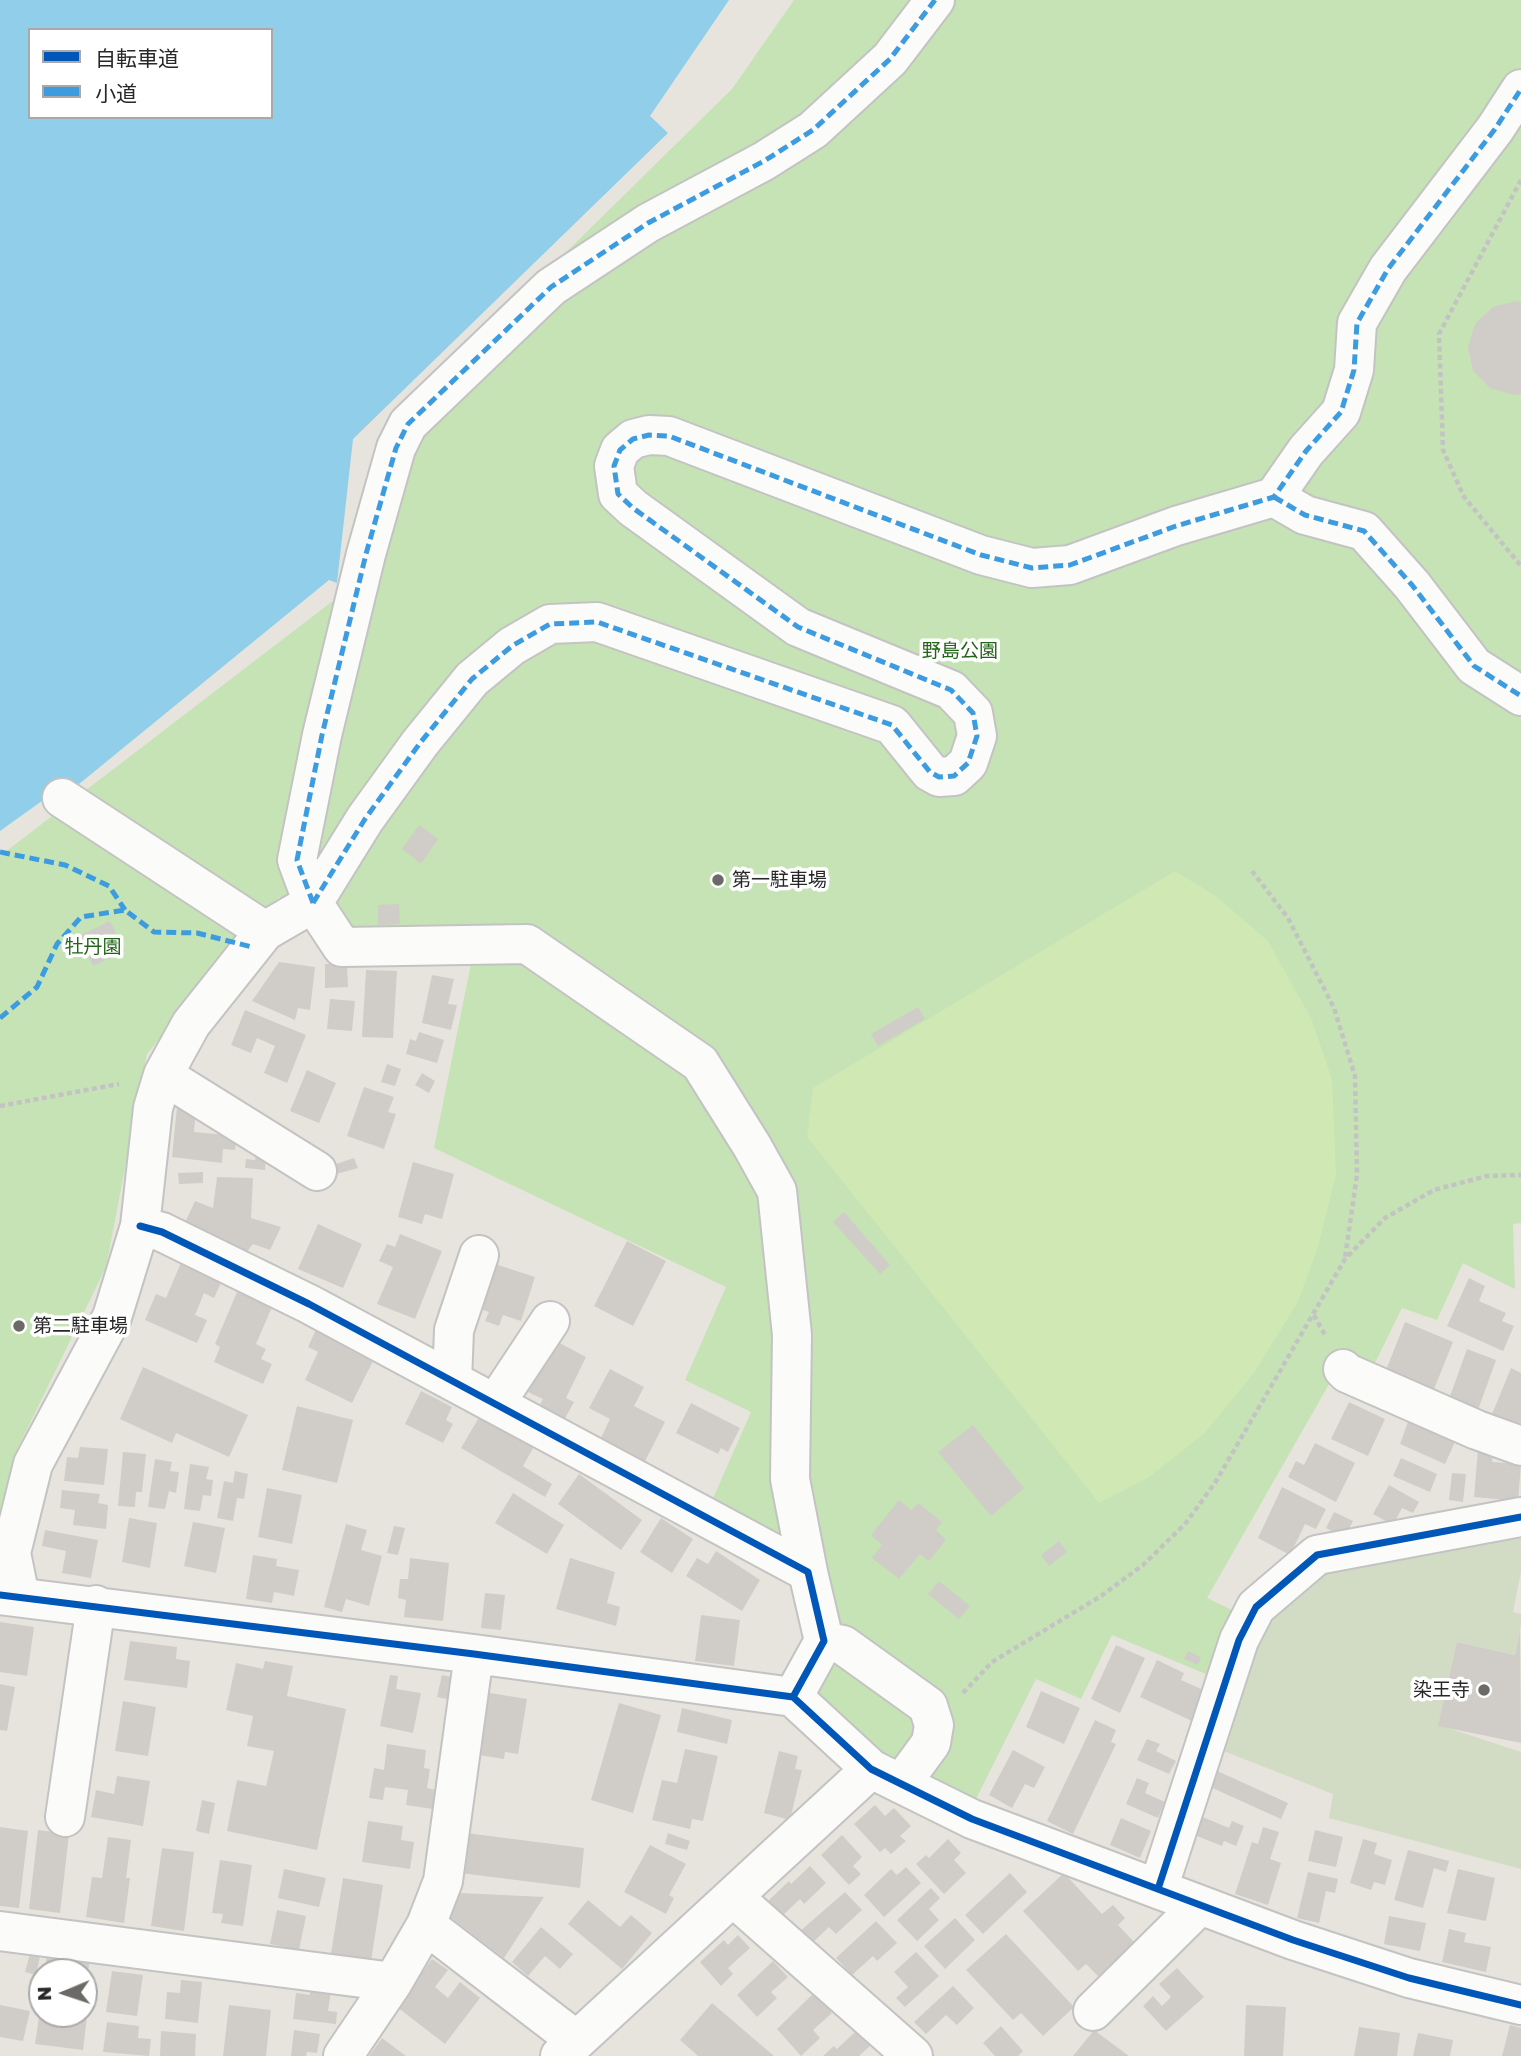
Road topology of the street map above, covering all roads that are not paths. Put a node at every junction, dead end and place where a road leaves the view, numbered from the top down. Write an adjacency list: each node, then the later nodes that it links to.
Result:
1 (934, 0): 6 (street)
2 (1521, 89): 3 (street)
3 (1274, 497): 4 (street); 6 (street)
4 (1521, 696)
5 (62, 798): 7 (street)
6 (313, 903): 7 (street); 18 (street)
7 (265, 932): 8 (street)
8 (163, 1075): 9 (street); 10 (street)
9 (317, 1171)
10 (139, 1226): 14 (street); 19 (street)
11 (479, 1255): 14 (street)
12 (550, 1321): 15 (street)
13 (1343, 1369): 16 (street)
14 (452, 1381): 15 (street)
15 (495, 1404): 18 (street)
16 (1521, 1447)
17 (1521, 1517): 26 (street)
18 (808, 1572): 21 (street)
19 (10, 1596): 20 (street)
20 (96, 1605): 22 (street); 25 (street)
21 (824, 1641): 23 (street); 24 (street)
22 (474, 1654): 23 (street); 29 (street)
23 (793, 1697): 24 (street)
24 (886, 1777): 26 (street); 27 (street)
25 (65, 1817)
26 (1158, 1889): 28 (street)
27 (733, 1897): 34 (street); 36 (street)
28 (1199, 1906): 32 (street); 33 (street)
29 (426, 1925): 31 (street); 34 (street)
30 (0, 1931): 31 (street)
31 (393, 1982): 35 (street)
32 (1521, 2005)
33 (1093, 2011)
34 (568, 2048)
35 (343, 2056)
36 (913, 2056)

